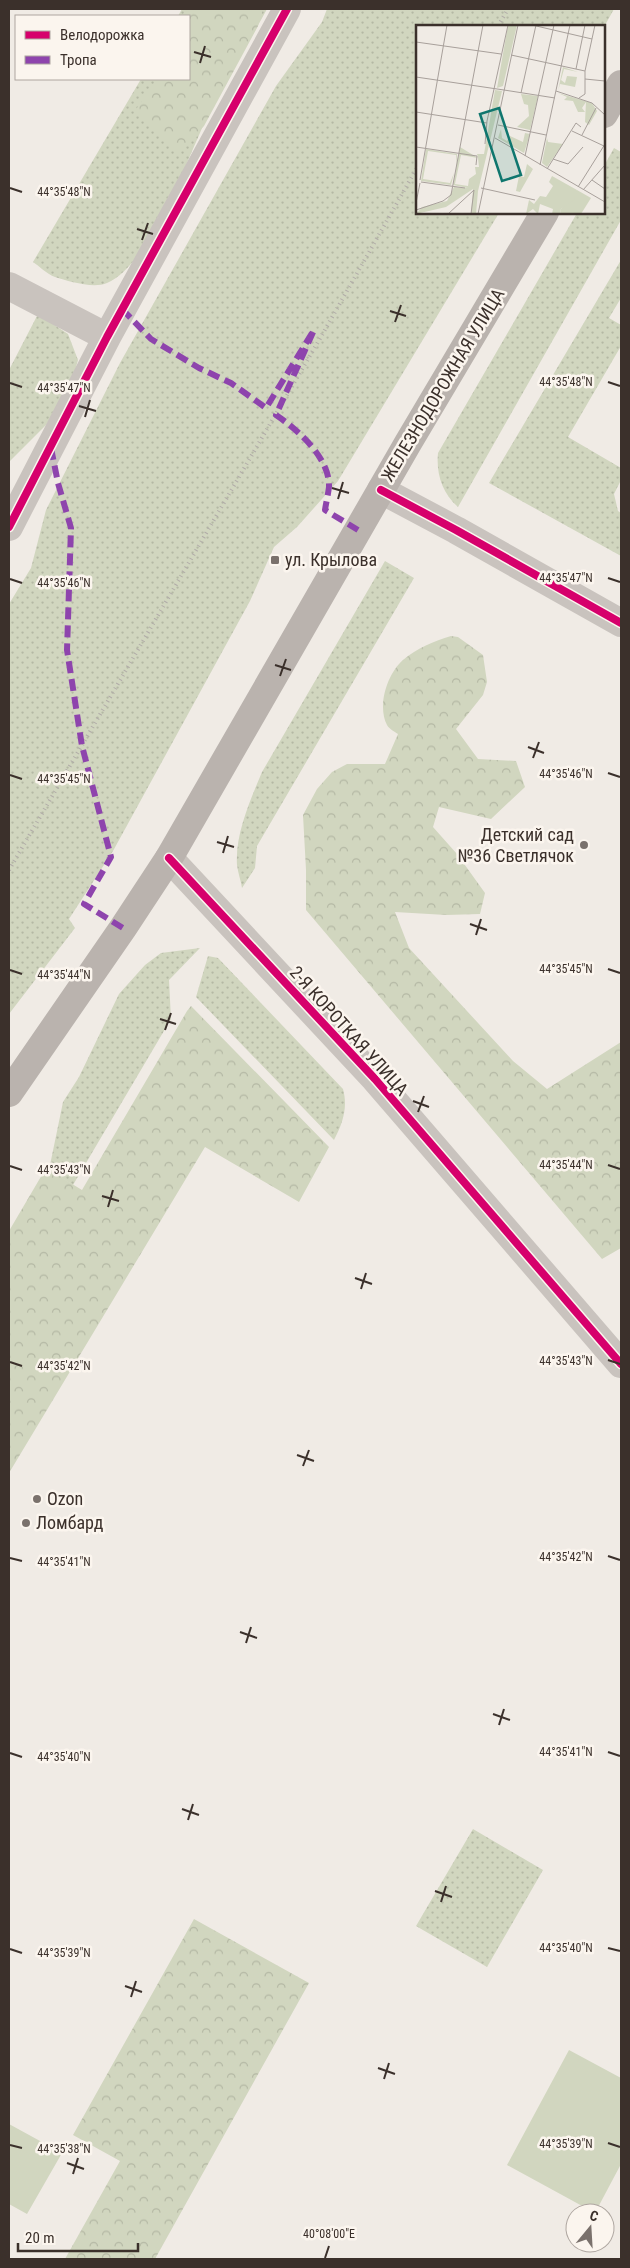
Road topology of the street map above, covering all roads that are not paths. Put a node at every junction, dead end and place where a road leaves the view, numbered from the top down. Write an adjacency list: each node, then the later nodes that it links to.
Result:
1 (287, 9): 6 (street)
2 (621, 84): 3 (main road)
3 (605, 112)
4 (544, 214): 7 (main road, ЖЕЛЕЗНОДОРОЖНАЯ УЛИЦА)
5 (9, 286): 6 (street)
6 (107, 337): 8 (street)
7 (381, 490): 9 (street); 10 (main road, ЖЕЛЕЗНОДОРОЖНАЯ УЛИЦА)
8 (9, 527)
9 (621, 623)
10 (169, 858): 11 (main road, ЖЕЛЕЗНОДОРОЖНАЯ УЛИЦА); 12 (street, 2-Я КОРОТКАЯ УЛИЦА)
11 (9, 1093)
12 (621, 1364)

